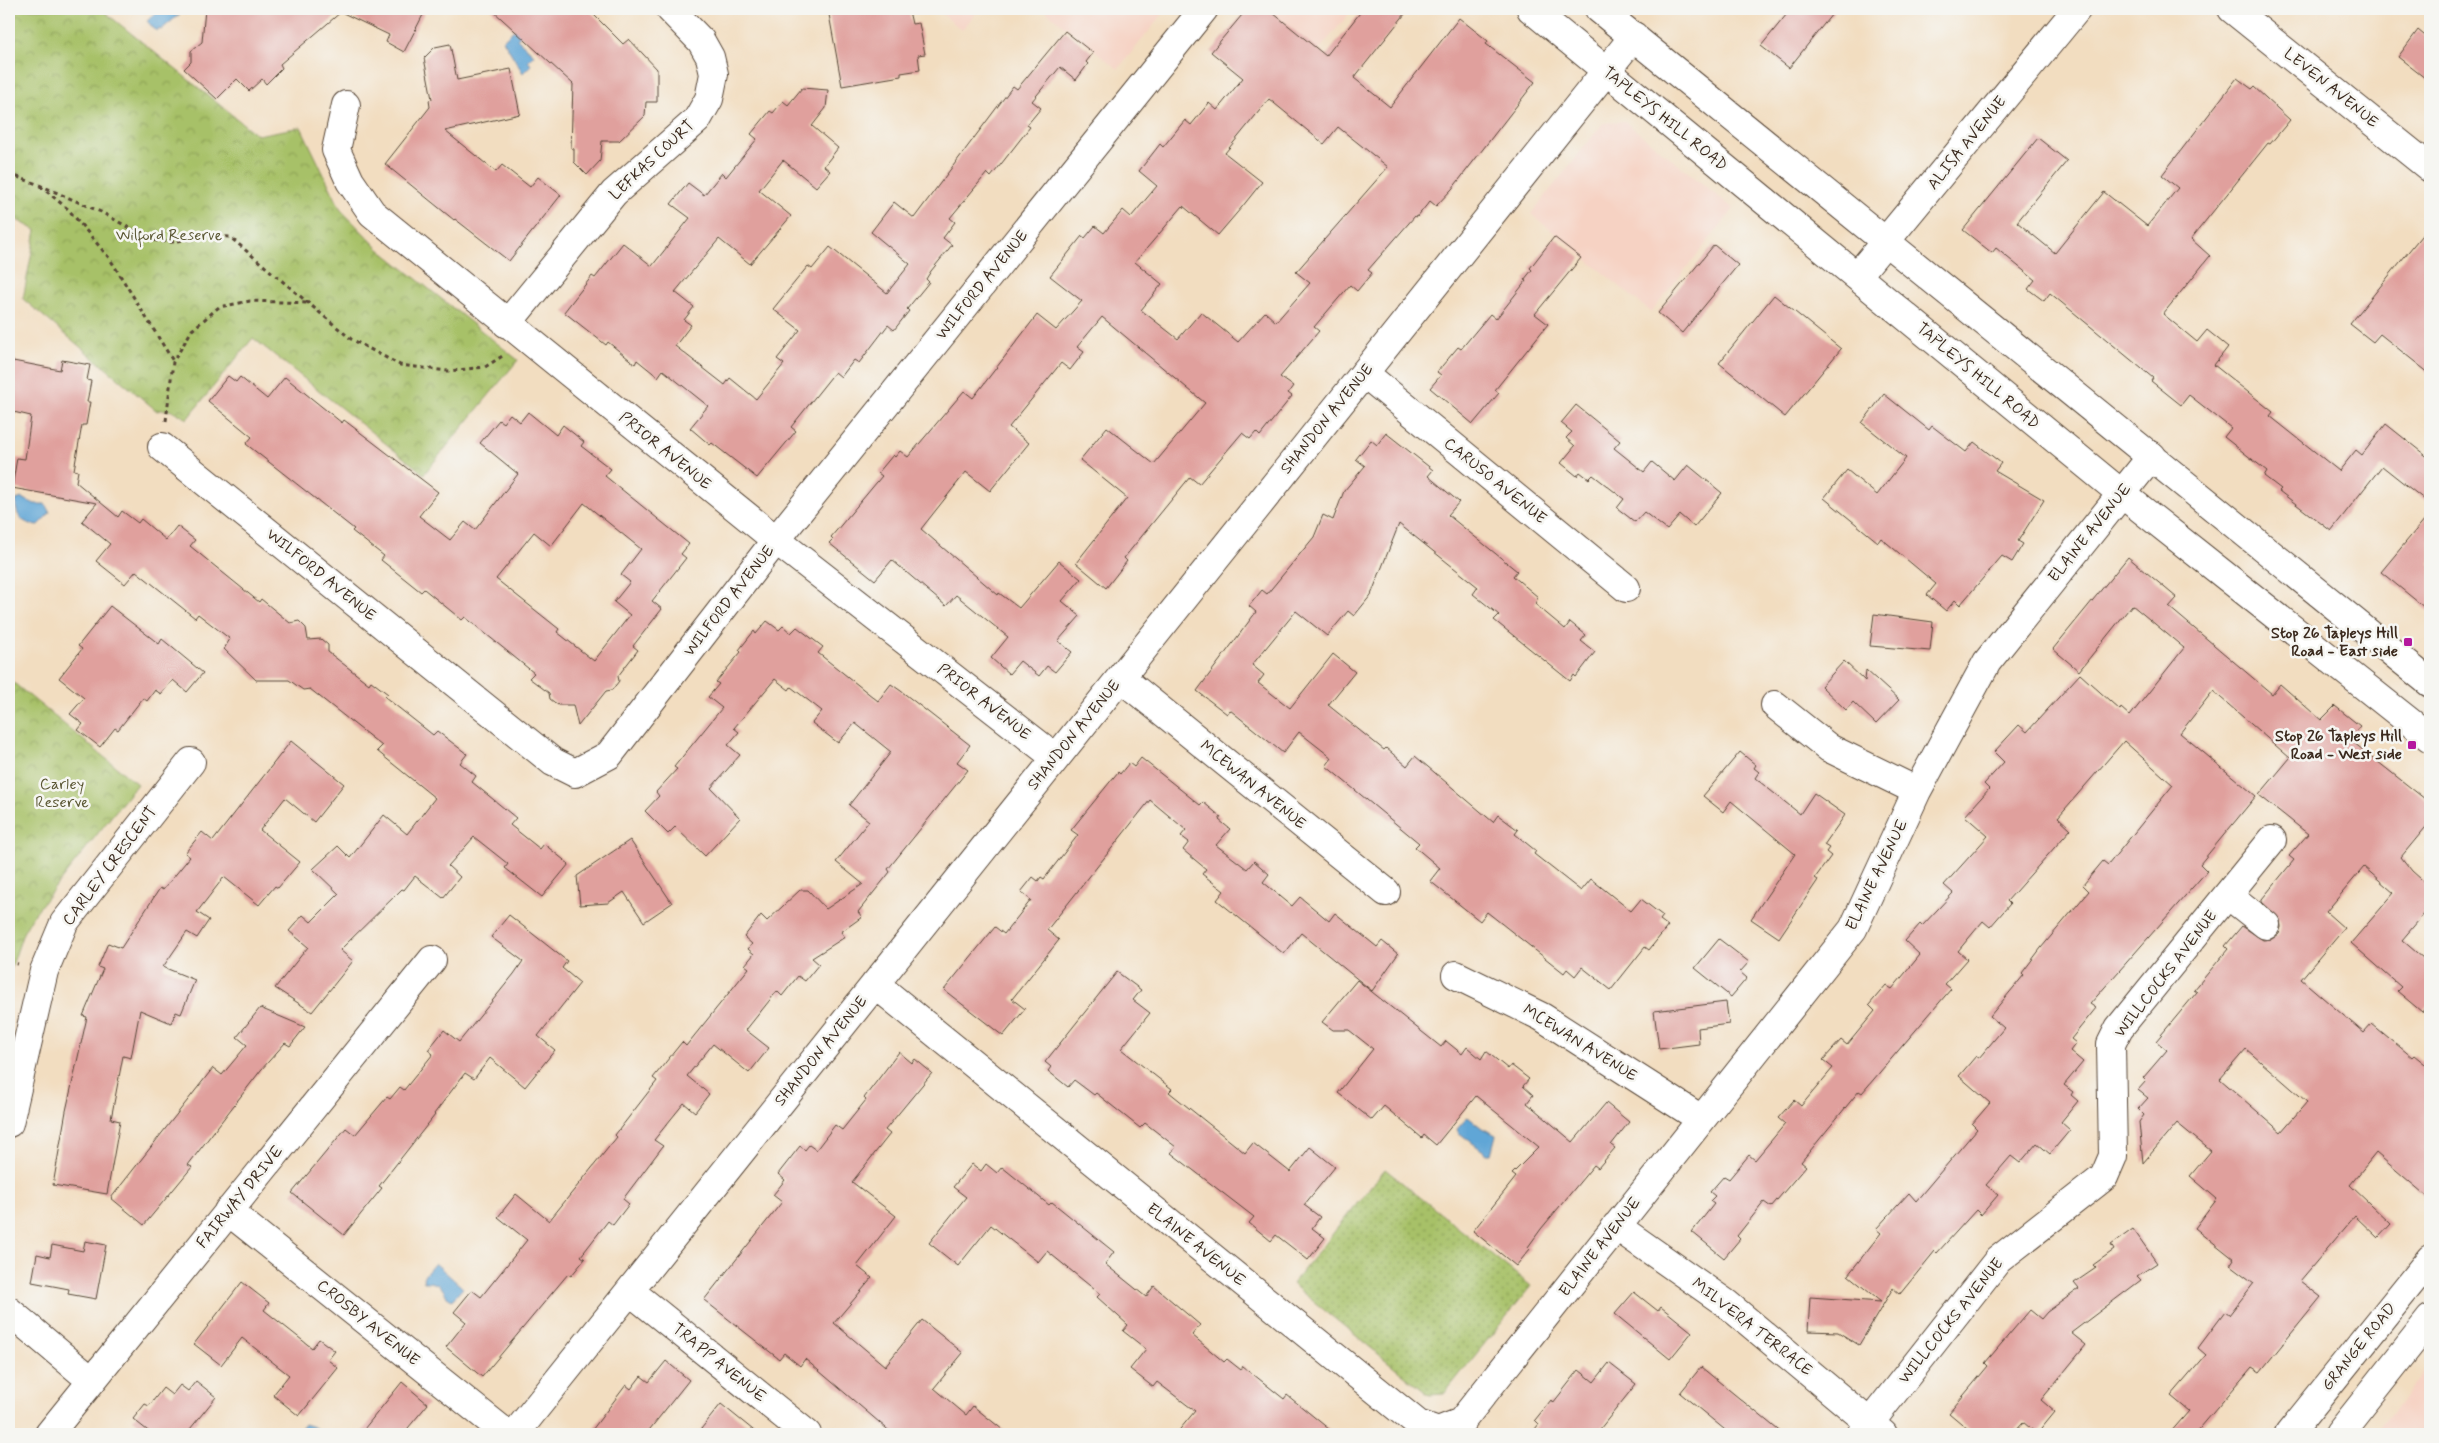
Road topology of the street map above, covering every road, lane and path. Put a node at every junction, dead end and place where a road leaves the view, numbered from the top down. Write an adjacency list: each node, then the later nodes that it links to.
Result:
1 (670, 9): 16 (street, LEFKAS COURT)
2 (1204, 9): 23 (street, WILFORD AVENUE)
3 (1531, 9): 8 (street, TAPLEYS HILL ROAD)
4 (1599, 9): 7 (street)
5 (2077, 9): 13 (street, ALISA AVENUE)
6 (2232, 9): 10 (street, LEVEN AVENUE)
7 (1634, 36): 8 (street, SHANDON AVENUE); 13 (street)
8 (1606, 71): 14 (street, TAPLEYS HILL ROAD); 19 (street, SHANDON AVENUE)
9 (346, 104): 16 (street, PRIOR AVENUE)
10 (2430, 168)
11 (9, 174): 12 (path)
12 (37, 184): 15 (path); 18 (path)
13 (1886, 241): 14 (street, ALISA AVENUE); 21 (street)
14 (1857, 276): 22 (street, TAPLEYS HILL ROAD)
15 (310, 303): 17 (path); 18 (path)
16 (506, 324): 23 (street, PRIOR AVENUE)
17 (504, 355)
18 (173, 362): 20 (path)
19 (1364, 373): 24 (street, CARUSO AVENUE); 25 (street, SHANDON AVENUE)
20 (162, 447): 23 (street, WILFORD AVENUE)
21 (2152, 456): 22 (street, ELAINE AVENUE); 26 (street)
22 (2122, 494): 28 (street, TAPLEYS HILL ROAD); 31 (street, ELAINE AVENUE)
23 (776, 540): 29 (street, PRIOR AVENUE)
24 (1626, 588)
25 (1121, 678): 29 (street, SHANDON AVENUE); 33 (street, MCEWAN AVENUE)
26 (2430, 683)
27 (1774, 705): 31 (street)
28 (2430, 738)
29 (1056, 758): 38 (street, SHANDON AVENUE)
30 (191, 762): 40 (street, CARLEY CRESCENT)
31 (1917, 790): 39 (street, ELAINE AVENUE)
32 (2272, 840): 34 (street, WILLCOCKS AVENUE)
33 (1386, 892)
34 (2228, 896): 35 (street, WILLCOCKS AVENUE); 48 (street, WILLCOCKS AVENUE)
35 (2266, 925)
36 (432, 960): 41 (street, FAIRWAY DRIVE)
37 (1456, 975): 39 (street, MCEWAN AVENUE)
38 (875, 984): 42 (street, ELAINE AVENUE); 44 (street, SHANDON AVENUE)
39 (1701, 1119): 42 (street, ELAINE AVENUE)
40 (9, 1123)
41 (228, 1211): 47 (street, FAIRWAY DRIVE); 50 (street, CROSBY AVENUE)
42 (1616, 1226): 48 (street, MILVERA TERRACE)
43 (2430, 1259): 53 (street, GRANGE ROAD)
44 (630, 1291): 51 (street, SHANDON AVENUE); 52 (street, TRAPP AVENUE)
45 (9, 1311): 47 (street)
46 (2430, 1319): 54 (street)
47 (92, 1381): 49 (street, FAIRWAY DRIVE)
48 (1871, 1430)
49 (49, 1434)
50 (507, 1434)
51 (515, 1434)
52 (807, 1434)
53 (2289, 1434)
54 (2339, 1434)

